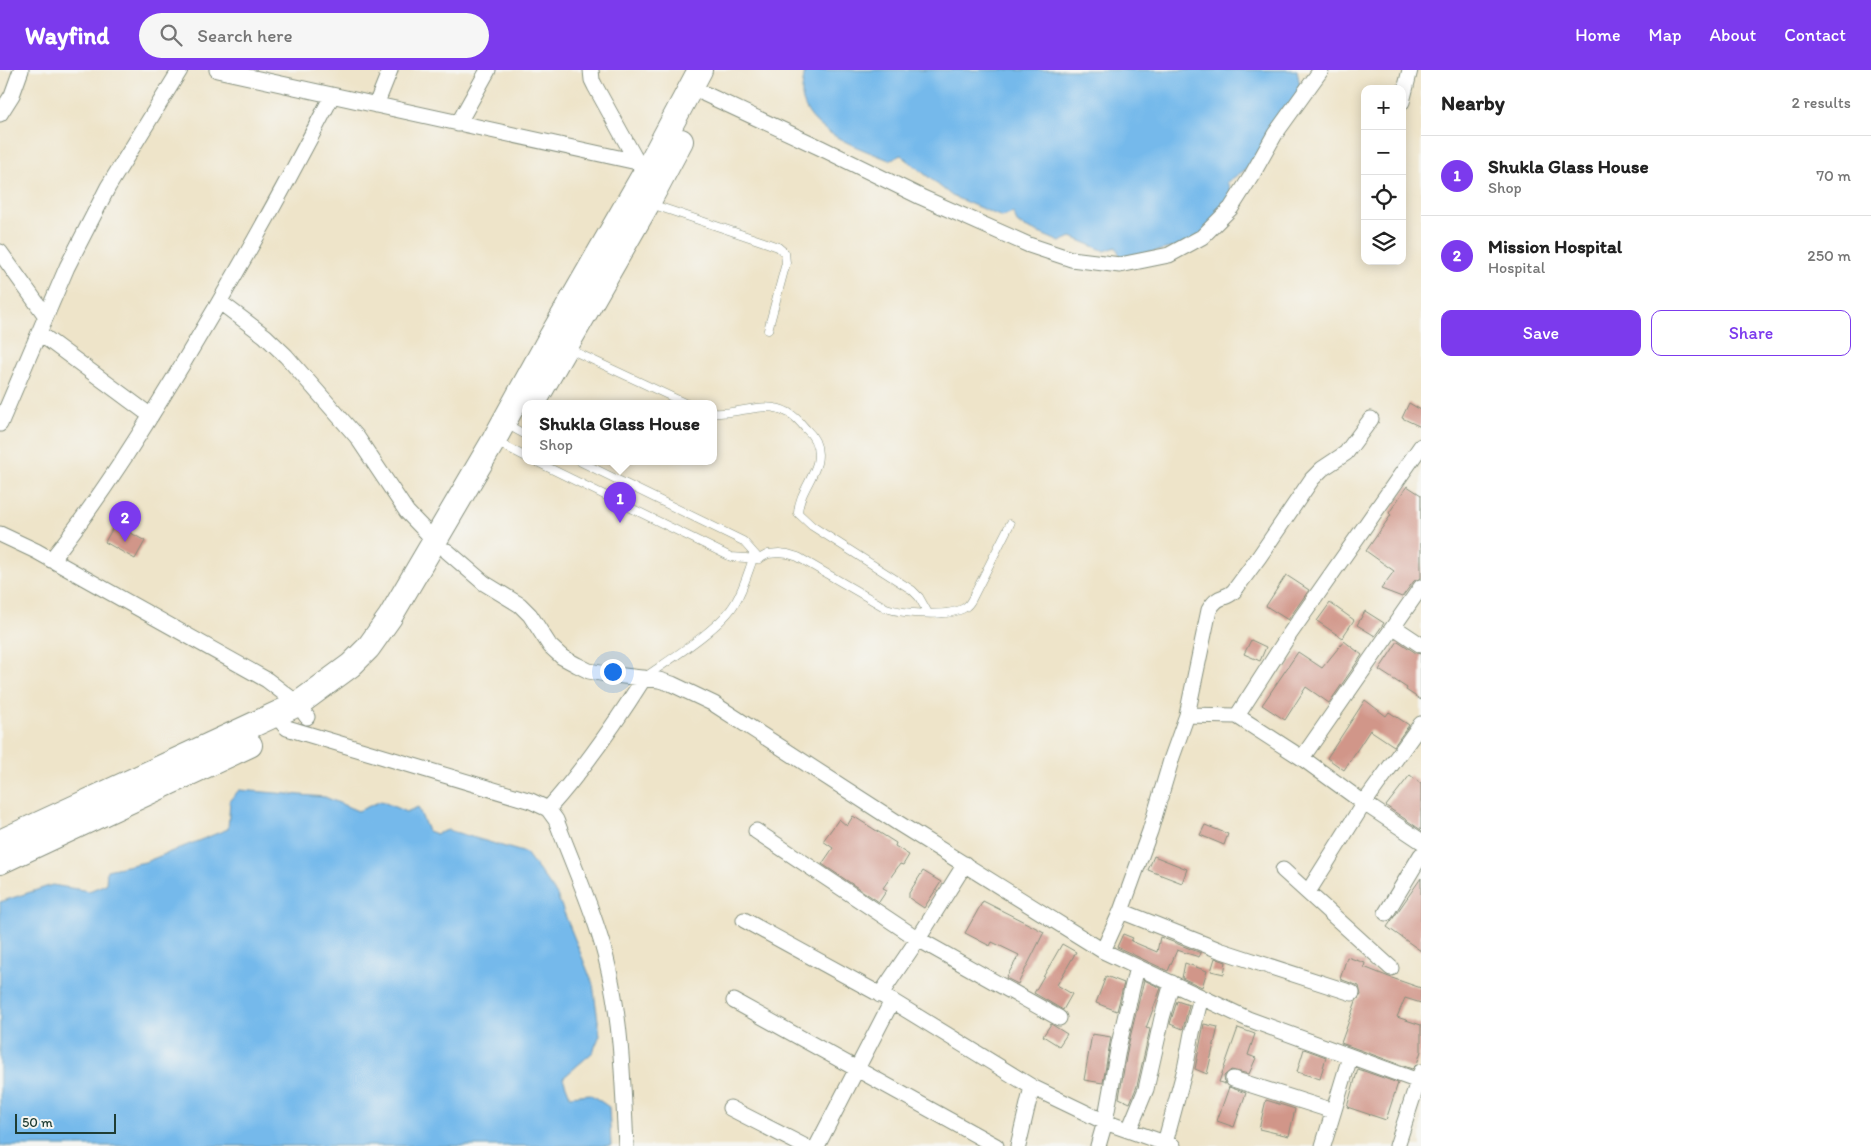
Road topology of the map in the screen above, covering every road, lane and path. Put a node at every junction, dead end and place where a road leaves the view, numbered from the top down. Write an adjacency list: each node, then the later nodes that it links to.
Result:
1 (21, 70): 16 (street)
2 (180, 70): 22 (street)
3 (217, 70): 11 (street)
4 (390, 70): 15 (street)
5 (488, 70): 17 (street)
6 (591, 70): 18 (street)
7 (700, 70): 18 (main road)
8 (717, 70): 13 (main road)
9 (1321, 70): 13 (street)
10 (1410, 70): 12 (street)
11 (249, 73): 14 (street)
12 (1406, 86)
13 (705, 94): 18 (main road)
14 (332, 96): 15 (street); 21 (street)
15 (376, 106): 17 (street)
16 (0, 114)
17 (458, 124): 18 (street)
18 (650, 167): 19 (main road); 25 (main road)
19 (648, 203): 23 (lane); 25 (main road)
20 (0, 252): 22 (street)
21 (220, 302): 30 (street); 40 (street)
22 (46, 316): 24 (street)
23 (768, 330)
24 (39, 333): 30 (street); 33 (street)
25 (557, 344): 26 (main road); 27 (main road); 28 (lane)
26 (531, 400)
27 (536, 400)
28 (678, 400)
29 (717, 413): 44 (lane)
30 (151, 416): 42 (street)
31 (1371, 419): 49 (street)
32 (522, 421): 34 (main road)
33 (0, 424)
34 (515, 436): 40 (main road)
35 (1421, 446): 50 (street)
36 (543, 465): 41 (lane)
37 (587, 465): 41 (lane)
38 (1010, 524): 44 (lane)
39 (0, 534): 42 (street)
40 (441, 546): 47 (street); 48 (main road)
41 (755, 557): 44 (lane); 47 (lane)
42 (51, 560): 48 (street)
43 (1421, 587): 45 (street)
44 (928, 613)
45 (1394, 627): 46 (street); 53 (street)
46 (1421, 645)
47 (644, 678): 55 (street); 61 (street)
48 (303, 710): 51 (main road)
49 (1187, 715): 50 (street); 64 (street)
50 (1237, 716): 53 (street)
51 (281, 721): 55 (street); 58 (main road); 60 (main road)
52 (1421, 724): 54 (street)
53 (1302, 758): 54 (street)
54 (1364, 804): 57 (street); 63 (street)
55 (548, 809): 87 (street)
56 (756, 831): 67 (street)
57 (1421, 841)
58 (0, 842)
59 (1421, 855): 65 (street)
60 (0, 862)
61 (965, 864): 67 (street); 68 (street)
62 (1283, 870): 63 (street)
63 (1308, 892): 70 (street)
64 (1121, 911): 68 (street); 72 (street)
65 (1386, 913)
66 (744, 920): 74 (street)
67 (918, 939): 74 (street); 76 (street)
68 (1103, 951): 69 (street)
69 (1137, 967): 71 (street); 84 (street)
70 (1391, 968)
71 (1172, 984): 73 (street); 85 (street)
72 (1352, 993)
73 (1201, 997): 77 (street); 86 (street)
74 (886, 998): 78 (street); 81 (street)
75 (734, 1001): 78 (street)
76 (1059, 1018)
77 (1350, 1057): 79 (street); 83 (street)
78 (857, 1070): 89 (street); 90 (street)
79 (1420, 1078): 94 (street)
80 (1233, 1079): 83 (street)
81 (1032, 1087): 84 (street); 91 (street)
82 (730, 1108): 88 (street)
83 (1333, 1111): 93 (street)
84 (1105, 1122): 85 (street); 92 (street)
85 (1129, 1130): 86 (street)
86 (1170, 1144)
87 (626, 1146)
88 (804, 1146)
89 (817, 1146)
90 (996, 1146)
91 (1018, 1146)
92 (1098, 1146)
93 (1323, 1146)
94 (1397, 1146)

